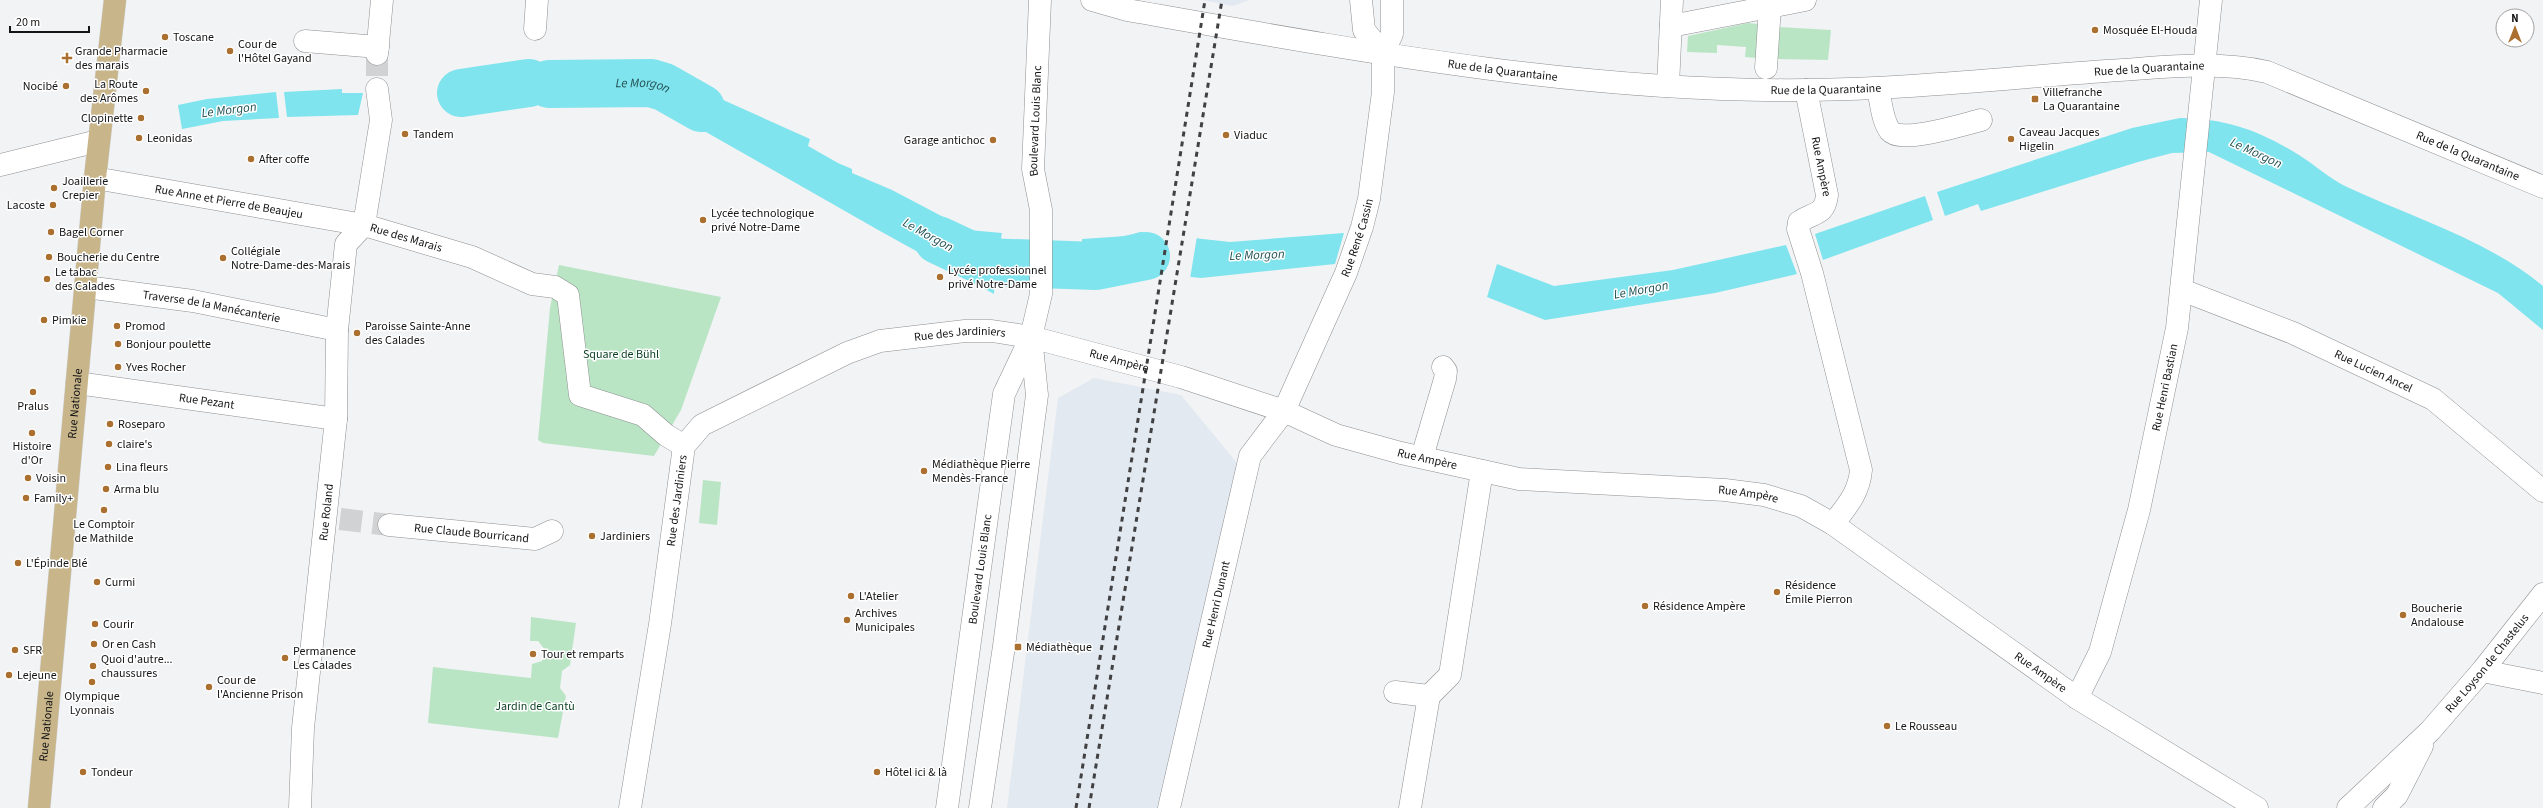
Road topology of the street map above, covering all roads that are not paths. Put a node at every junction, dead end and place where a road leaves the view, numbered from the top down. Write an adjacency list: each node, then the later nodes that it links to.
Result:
1 (115, 0): 23 (main road, Rue Nationale)
2 (382, 0): 14 (street)
3 (537, 0): 13 (street)
4 (1040, 0): 31 (street, Boulevard Louis Blanc)
5 (1092, 0): 15 (street, Rue de la Quarantaine)
6 (1361, 0): 15 (street)
7 (1392, 0): 15 (street)
8 (1672, 0): 12 (street)
9 (1804, 0): 11 (street)
10 (2211, 0): 16 (street, Rue Henri Bastian)
11 (1770, 6): 12 (street); 17 (street)
12 (1671, 26): 18 (street)
13 (535, 29)
14 (305, 42)
15 (1383, 53): 18 (street, Rue de la Quarantaine); 34 (street, Rue René Cassin)
16 (2203, 65): 20 (street, Rue de la Quarantaine); 26 (street, Rue de la Quarantaine); 29 (street, Rue Henri Bastian)
17 (1766, 68)
18 (1668, 86): 21 (street, Rue de la Quarantaine)
19 (377, 89): 27 (street, Rue des Marais)
20 (1878, 89): 21 (street, Rue de la Quarantaine); 22 (street)
21 (1806, 90): 40 (street, Rue Ampère)
22 (1981, 120)
23 (98, 141): 24 (street); 25 (main road, Rue Nationale)
24 (0, 165)
25 (95, 178): 27 (street, Rue Anne et Pierre de Beaujeu); 28 (main road, Rue Nationale)
26 (2543, 187)
27 (364, 225): 30 (street, Rue Roland); 36 (street, Rue des Marais)
28 (86, 287): 30 (street, Traverse de la Manécanterie); 33 (main road, Rue Nationale)
29 (2182, 290): 39 (street, Rue Lucien Ancel); 48 (street, Rue Henri Bastian)
30 (337, 330): 35 (street, Rue Roland)
31 (1031, 337): 34 (street, Rue Ampère); 36 (street, Rue des Jardiniers); 53 (street, Boulevard Louis Blanc); 54 (street, Boulevard Louis Blanc)
32 (1443, 367): 37 (street)
33 (77, 383): 35 (street, Rue Pezant); 50 (main road, Rue Nationale)
34 (1284, 410): 37 (street, Rue Ampère); 55 (street, Rue Henri Dunant)
35 (336, 419): 51 (street, Rue Roland)
36 (684, 446): 52 (street, Rue des Jardiniers)
37 (1422, 457): 38 (street, Rue Ampère)
38 (1482, 471): 40 (street, Rue Ampère); 47 (street)
39 (2543, 491)
40 (1833, 524): 48 (street, Rue Ampère)
41 (389, 525): 42 (street, Rue Claude Bourricand)
42 (552, 531)
43 (2543, 594): 44 (street, Rue Loyson de Chastelus)
44 (2482, 671): 45 (street); 49 (street, Rue Loyson de Chastelus)
45 (2543, 684)
46 (1395, 692): 47 (street)
47 (1428, 696): 56 (street)
48 (2077, 698): 57 (street, Rue Ampère)
49 (2430, 731): 58 (street, Rue Loyson de Chastelus); 59 (street, Rue Loyson de Chastelus)
50 (39, 808)
51 (300, 808)
52 (630, 808)
53 (947, 808)
54 (980, 808)
55 (1169, 808)
56 (1410, 808)
57 (2257, 808)
58 (2348, 808)
59 (2384, 808)

